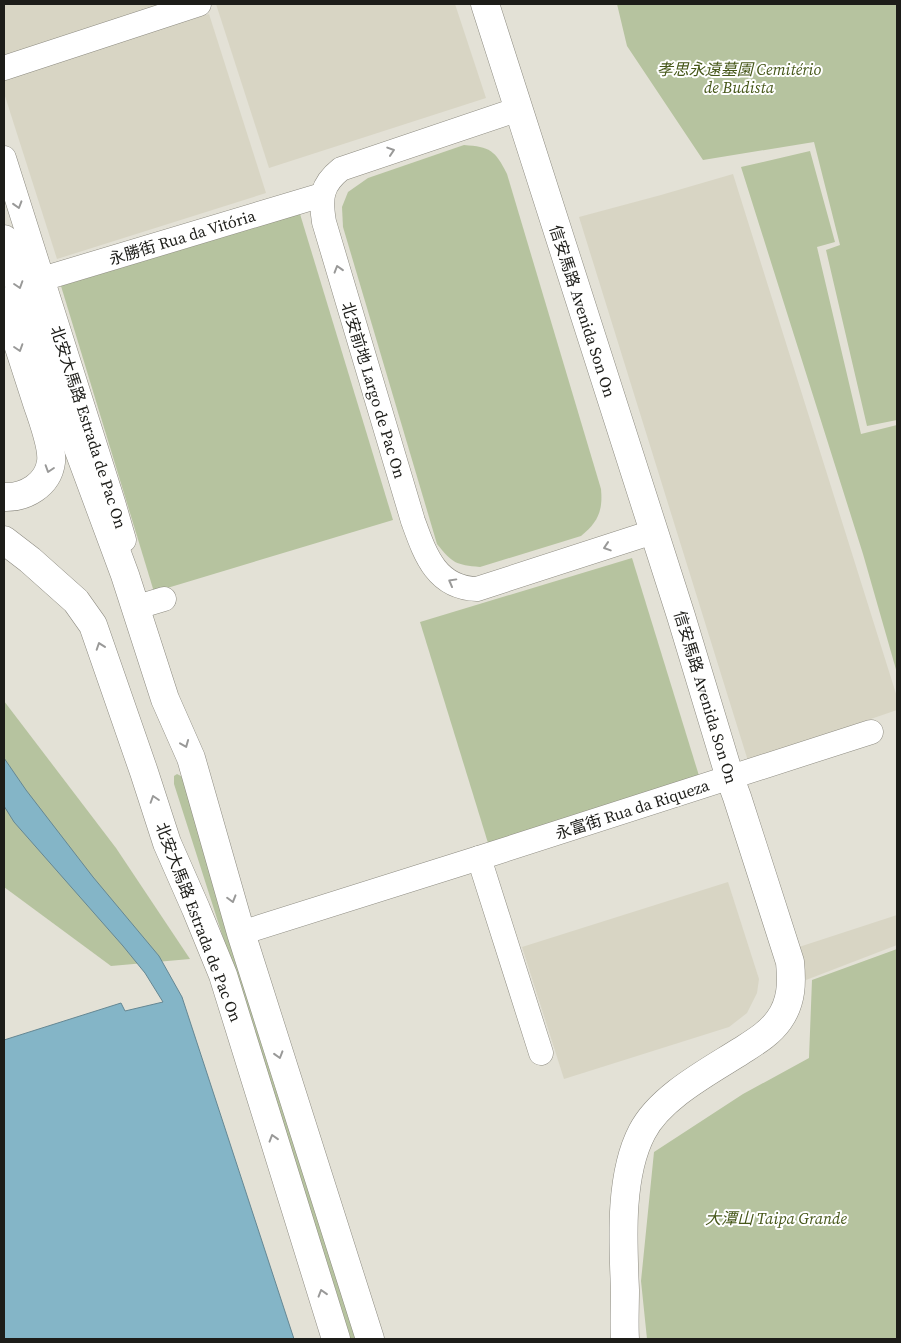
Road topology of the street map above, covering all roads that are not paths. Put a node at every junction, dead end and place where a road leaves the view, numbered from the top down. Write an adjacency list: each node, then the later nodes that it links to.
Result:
1 (199, 4): 3 (street)
2 (485, 4): 4 (main road, 信安馬路 Avenida Son On)
3 (4, 68)
4 (519, 109): 6 (street, one-way to 4); 11 (main road, 信安馬路 Avenida Son On)
5 (4, 158): 8 (street, 北安大馬路 Estrada de Pac On, one-way to 8)
6 (322, 196): 8 (street, 永勝街 Rua da Vitória); 11 (street, 北安前地 Largo de Pac On, one-way to 6)
7 (4, 239): 13 (main road, 北安大馬路 Estrada de Pac On, one-way to 13)
8 (42, 279): 13 (street, 北安大馬路 Estrada de Pac On)
9 (4, 302): 10 (main road, one-way to 10)
10 (4, 497)
11 (653, 532): 15 (main road, 信安馬路 Avenida Son On)
12 (4, 540): 20 (main road, 北安大馬路 Estrada de Pac On, one-way to 12)
13 (166, 699): 17 (main road, 北安大馬路 Estrada de Pac On, one-way to 17)
14 (871, 732): 15 (street, 永富街 Rua da Riqueza)
15 (730, 778): 16 (street, 永富街 Rua da Riqueza); 23 (main road, 信安馬路 Avenida Son On)
16 (479, 858): 17 (street, 永富街 Rua da Riqueza); 18 (street)
17 (241, 933): 19 (main road, 北安大馬路 Estrada de Pac On, one-way to 19)
18 (541, 1053)
19 (320, 1184): 21 (main road, 北安大馬路 Estrada de Pac On); 22 (main road)
20 (336, 1339)
21 (370, 1339)
22 (378, 1339)
23 (625, 1339)

